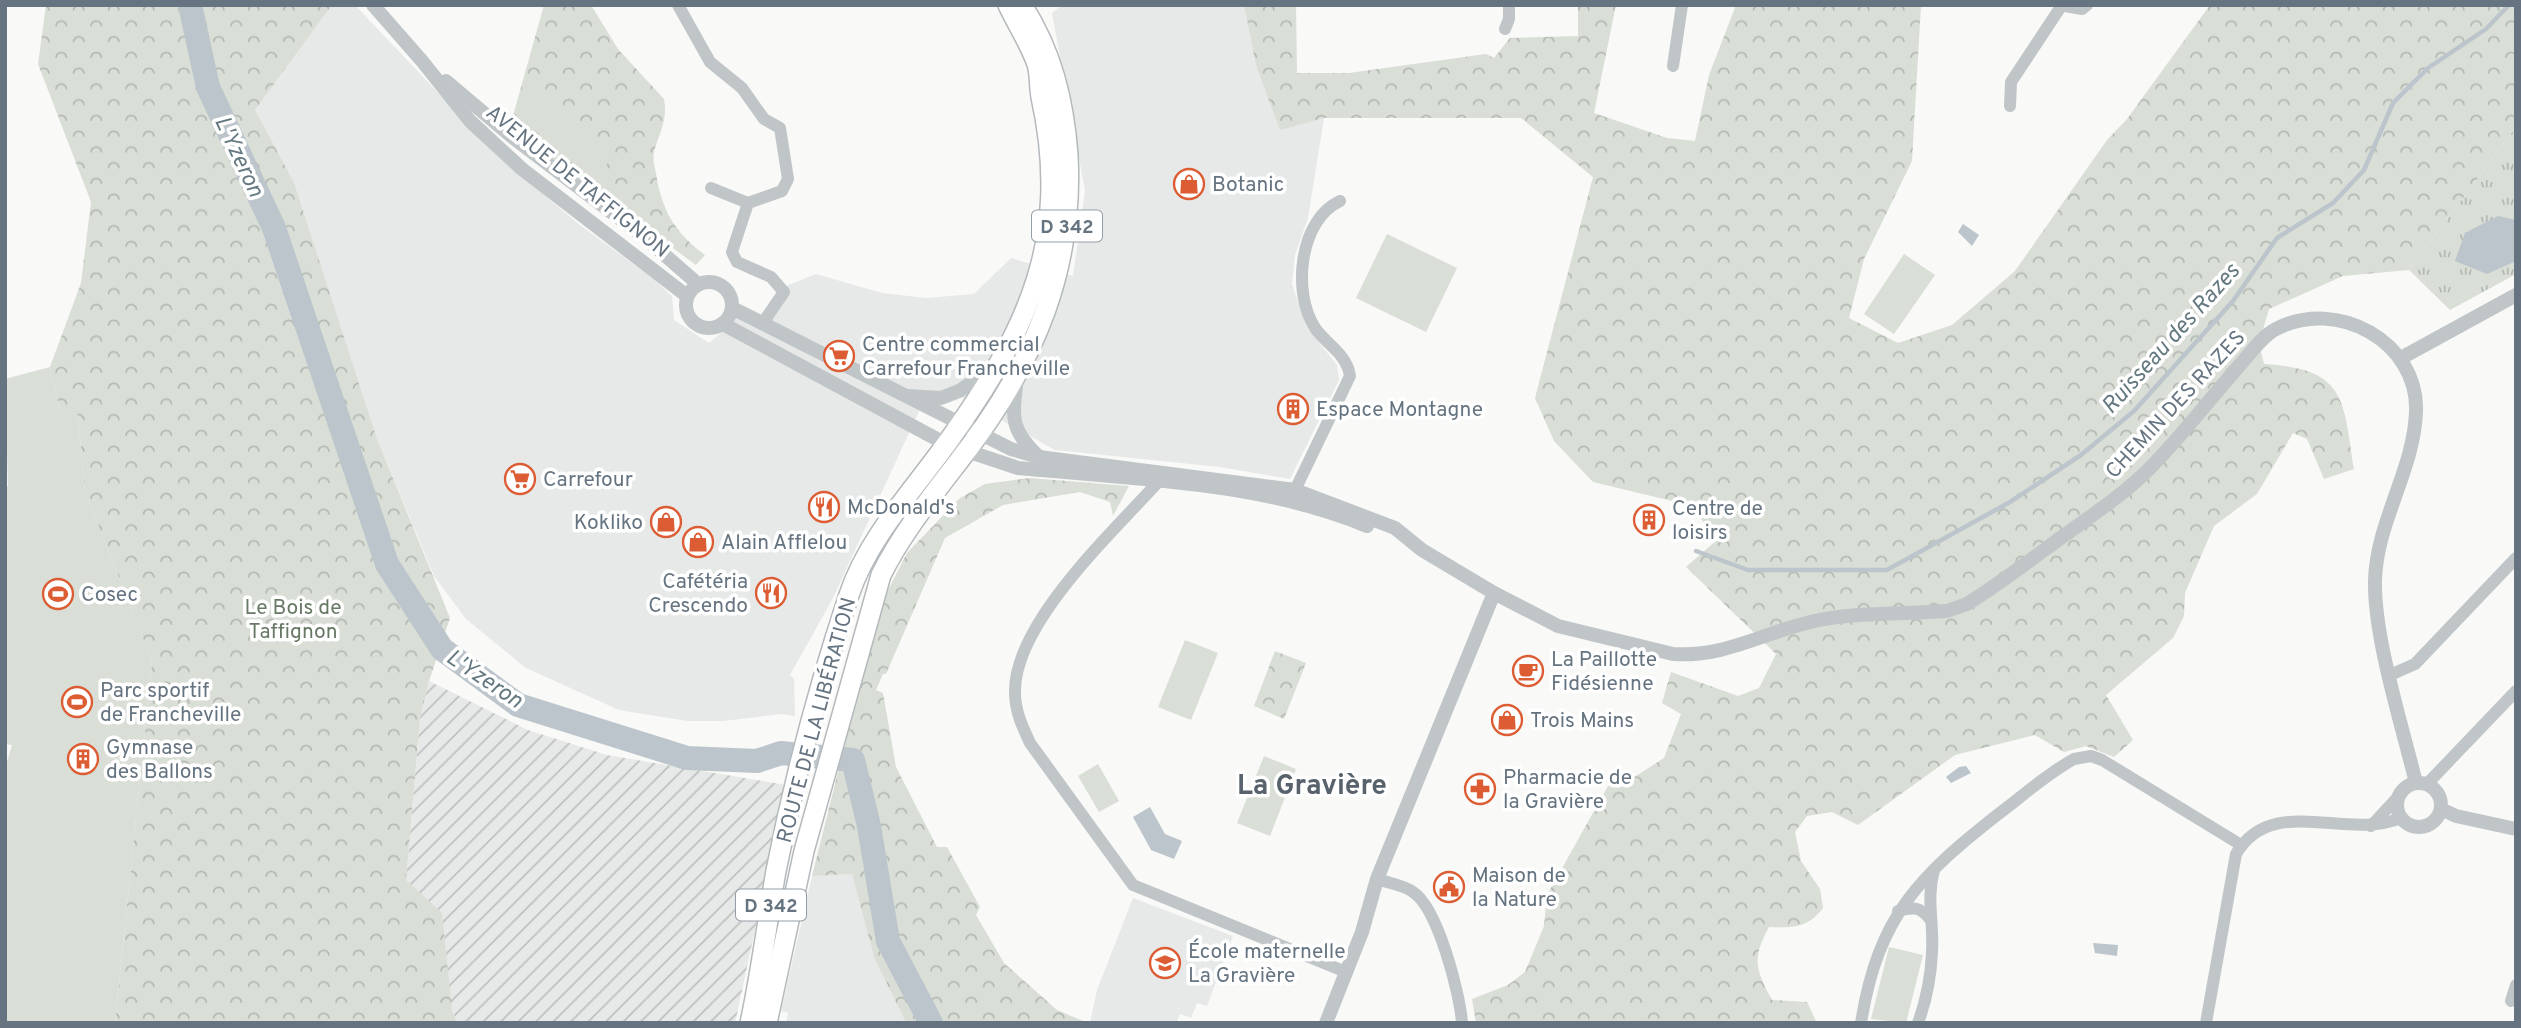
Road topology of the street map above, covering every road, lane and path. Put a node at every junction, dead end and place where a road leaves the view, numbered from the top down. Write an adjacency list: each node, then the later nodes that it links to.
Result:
1 (373, 5): 10 (street, AVENUE DE TAFFIGNON)
2 (678, 5): 16 (street)
3 (1008, 5): 11 (main road, D 342)
4 (1022, 5): 11 (main road, D 342)
5 (1509, 5): 9 (street)
6 (1682, 5): 12 (street)
7 (2087, 5): 8 (street)
8 (2060, 6): 13 (street)
9 (1505, 29)
10 (422, 61): 17 (street, AVENUE DE TAFFIGNON); 19 (street, AVENUE DE TAFFIGNON)
11 (1044, 63): 24 (main road, D 342); 25 (main road, D 342)
12 (1672, 66)
13 (2010, 106)
14 (711, 188): 16 (street)
15 (1340, 201): 34 (street)
16 (748, 202): 22 (street)
17 (698, 284): 19 (street); 20 (street, AVENUE DE TAFFIGNON)
18 (2516, 295): 23 (street)
19 (687, 296): 21 (street, AVENUE DE TAFFIGNON)
20 (732, 308): 21 (street); 22 (street, AVENUE DE TAFFIGNON)
21 (723, 324): 29 (street, AVENUE DE TAFFIGNON)
22 (762, 324): 26 (street, AVENUE DE TAFFIGNON)
23 (2401, 358): 38 (street, CHEMIN DES RAZES); 39 (street, CHEMIN DES RAZES)
24 (997, 366): 26 (street); 27 (main road, D 342)
25 (1018, 374): 28 (main road, D 342); 31 (street)
26 (903, 396): 27 (street, AVENUE DE TAFFIGNON)
27 (959, 425): 28 (street, AVENUE DE TAFFIGNON); 29 (main road, D 342)
28 (978, 435): 30 (main road, D 342); 31 (street, CHEMIN DES RAZES)
29 (946, 444): 30 (street, AVENUE DE TAFFIGNON); 55 (main road, ROUTE DE LA LIBÉRATION / D 342)
30 (966, 451): 33 (street, CHEMIN DES RAZES); 56 (main road, ROUTE DE LA LIBÉRATION / D 342)
31 (1039, 457): 32 (street, CHEMIN DES RAZES)
32 (1213, 479): 33 (street, CHEMIN DES RAZES); 34 (street, CHEMIN DES RAZES)
33 (1159, 481): 35 (street, CHEMIN DES RAZES); 52 (street)
34 (1295, 490): 35 (street, CHEMIN DES RAZES); 36 (street, CHEMIN DES RAZES)
35 (1239, 492): 36 (street, CHEMIN DES RAZES)
36 (1422, 550): 38 (street, CHEMIN DES RAZES)
37 (2516, 558): 39 (street)
38 (1494, 593): 49 (street)
39 (2390, 675): 41 (street, CHEMIN DES RAZES)
40 (2516, 691): 41 (street)
41 (2422, 783): 42 (street); 43 (street)
42 (2397, 799): 44 (street); 45 (street)
43 (2441, 809): 44 (street); 46 (street)
44 (2401, 818): 45 (street)
45 (2371, 826): 47 (street)
46 (2516, 829)
47 (2241, 845): 48 (street); 61 (street)
48 (1935, 866): 50 (street); 51 (street)
49 (1377, 879): 52 (street); 58 (street)
50 (1898, 911): 51 (street); 59 (street)
51 (1930, 919): 60 (street)
52 (1346, 972): 57 (street)
53 (2516, 985): 54 (street)
54 (2511, 1001)
55 (750, 1023)
56 (767, 1023)
57 (1326, 1023)
58 (1462, 1023)
59 (1861, 1023)
60 (1918, 1023)
61 (2206, 1023)

